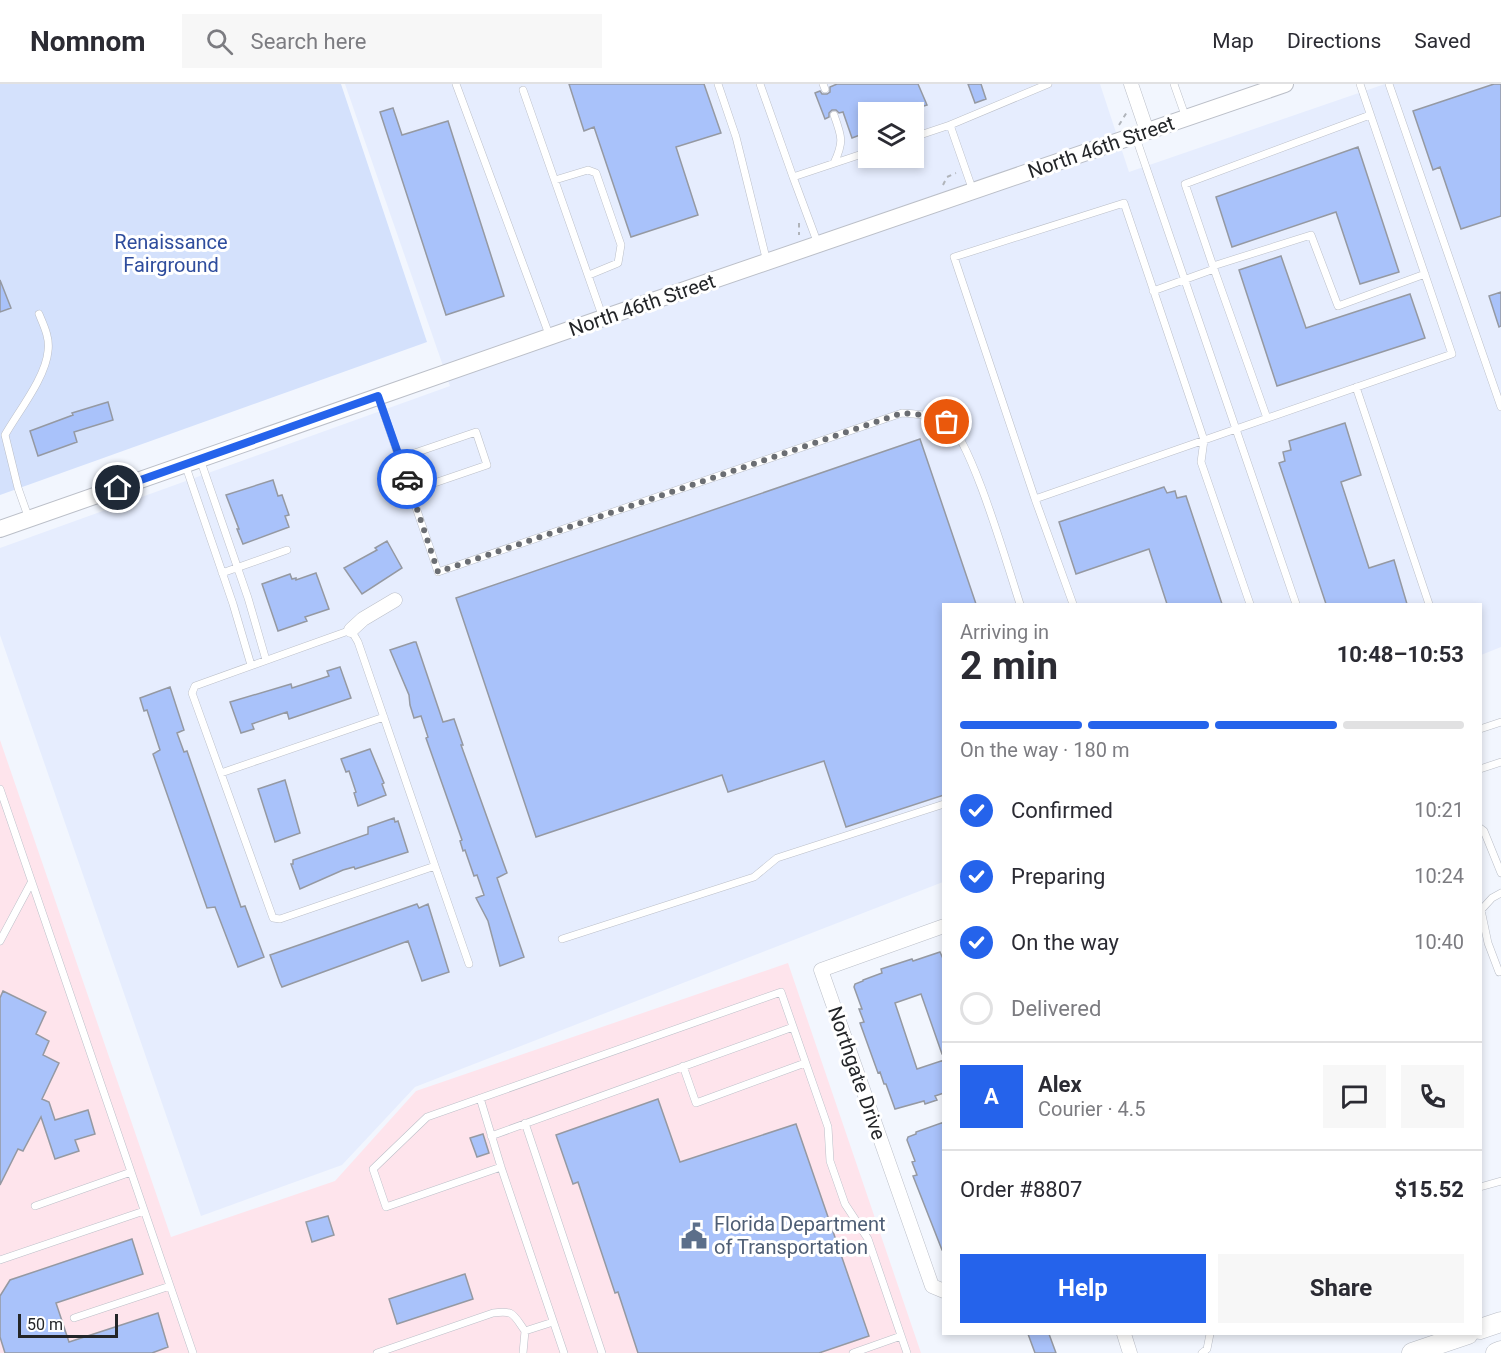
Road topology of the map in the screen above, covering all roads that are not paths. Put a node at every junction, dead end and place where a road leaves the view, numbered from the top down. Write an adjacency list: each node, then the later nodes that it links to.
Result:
1 (456, 84): 31 (lane)
2 (718, 84): 23 (lane)
3 (760, 84): 19 (lane)
4 (1048, 84): 14 (lane)
5 (1131, 84): 15 (street)
6 (1174, 84): 13 (lane)
7 (1285, 84): 13 (street, North 46th Street)
8 (1360, 84): 12 (lane)
9 (1389, 84): 34 (lane)
10 (523, 90): 20 (lane)
11 (834, 115): 18 (lane)
12 (1371, 115): 24 (lane); 26 (lane)
13 (1186, 118): 15 (street, North 46th Street)
14 (950, 125): 16 (lane); 21 (lane)
15 (1141, 133): 21 (street, North 46th Street); 27 (lane)
16 (924, 134)
17 (858, 155): 18 (lane)
18 (834, 163): 19 (lane)
19 (793, 177): 22 (lane)
20 (555, 180): 25 (lane); 25 (lane)
21 (973, 191): 22 (street, North 46th Street)
22 (818, 244): 23 (street, North 46th Street)
23 (767, 262): 30 (street, North 46th Street)
24 (1214, 268): 26 (lane); 27 (lane); 35 (lane)
25 (589, 274): 30 (lane)
26 (1425, 274): 32 (lane)
27 (1186, 280): 28 (lane); 36 (lane)
28 (1154, 291): 37 (lane); 41 (lane)
29 (39, 314): 42 (lane)
30 (603, 318): 31 (street, North 46th Street)
31 (550, 337): 33 (street, North 46th Street)
32 (1356, 387): 35 (lane); 52 (lane)
33 (378, 396): 38 (lane); 39 (street, North 46th Street)
34 (1501, 407)
35 (1267, 418): 36 (lane)
36 (1236, 429): 37 (lane); 51 (lane)
37 (1204, 440): 41 (lane); 50 (lane)
38 (400, 458): 40 (lane); 40 (lane)
39 (192, 461): 42 (street, North 46th Street); 45 (lane); 46 (lane)
40 (411, 491): 48 (lane)
41 (1035, 499): 49 (lane)
42 (29, 519): 43 (street, North 46th Street)
43 (0, 529)
44 (287, 550): 45 (lane)
45 (238, 567): 46 (lane); 54 (lane)
46 (222, 573): 55 (lane)
47 (395, 600): 53 (street)
48 (1020, 603)
49 (1073, 603)
50 (1250, 603)
51 (1296, 603)
52 (1429, 603)
53 (351, 630): 54 (lane); 56 (lane)
54 (266, 660): 55 (lane)
55 (251, 665): 61 (lane)
56 (384, 717): 61 (lane); 65 (lane)
57 (1501, 722): 58 (lane)
58 (1482, 728)
59 (1501, 762): 60 (lane)
60 (1482, 768)
61 (221, 773): 65 (lane)
62 (0, 789): 67 (lane)
63 (942, 805): 72 (lane)
64 (1482, 830): 66 (lane)
65 (435, 866): 74 (lane)
66 (1501, 873)
67 (32, 883): 73 (lane); 83 (lane)
68 (1501, 893): 69 (lane)
69 (1482, 909)
70 (1482, 915): 75 (lane)
71 (942, 927): 90 (street, Northgate Drive)
72 (562, 939)
73 (0, 941)
74 (469, 964)
75 (1499, 972)
76 (793, 1027): 77 (lane); 78 (lane); 79 (lane)
77 (805, 1063): 78 (lane); 99 (lane)
78 (682, 1066): 80 (lane)
79 (480, 1098): 81 (lane); 82 (lane)
80 (525, 1123): 81 (lane); 105 (lane)
81 (491, 1136): 82 (lane)
82 (501, 1167): 92 (lane)
83 (131, 1172): 86 (lane); 87 (lane)
84 (1501, 1181): 85 (lane)
85 (1482, 1186)
86 (35, 1206)
87 (144, 1211): 88 (lane); 89 (lane)
88 (0, 1260)
89 (170, 1286): 91 (lane); 101 (lane)
90 (942, 1291)
91 (74, 1318)
92 (553, 1322): 95 (lane); 104 (lane)
93 (1501, 1322): 94 (main road)
94 (1482, 1328)
95 (525, 1331): 102 (lane); 103 (lane)
96 (1124, 1335): 108 (street)
97 (1210, 1335): 109 (lane)
98 (1465, 1335): 110 (main road)
99 (901, 1336): 106 (lane); 107 (lane)
100 (1501, 1351): 111 (main road)
101 (193, 1353)
102 (377, 1353)
103 (523, 1353)
104 (564, 1353)
105 (602, 1353)
106 (853, 1353)
107 (907, 1353)
108 (1130, 1353)
109 (1202, 1353)
110 (1412, 1353)
111 (1496, 1353)

